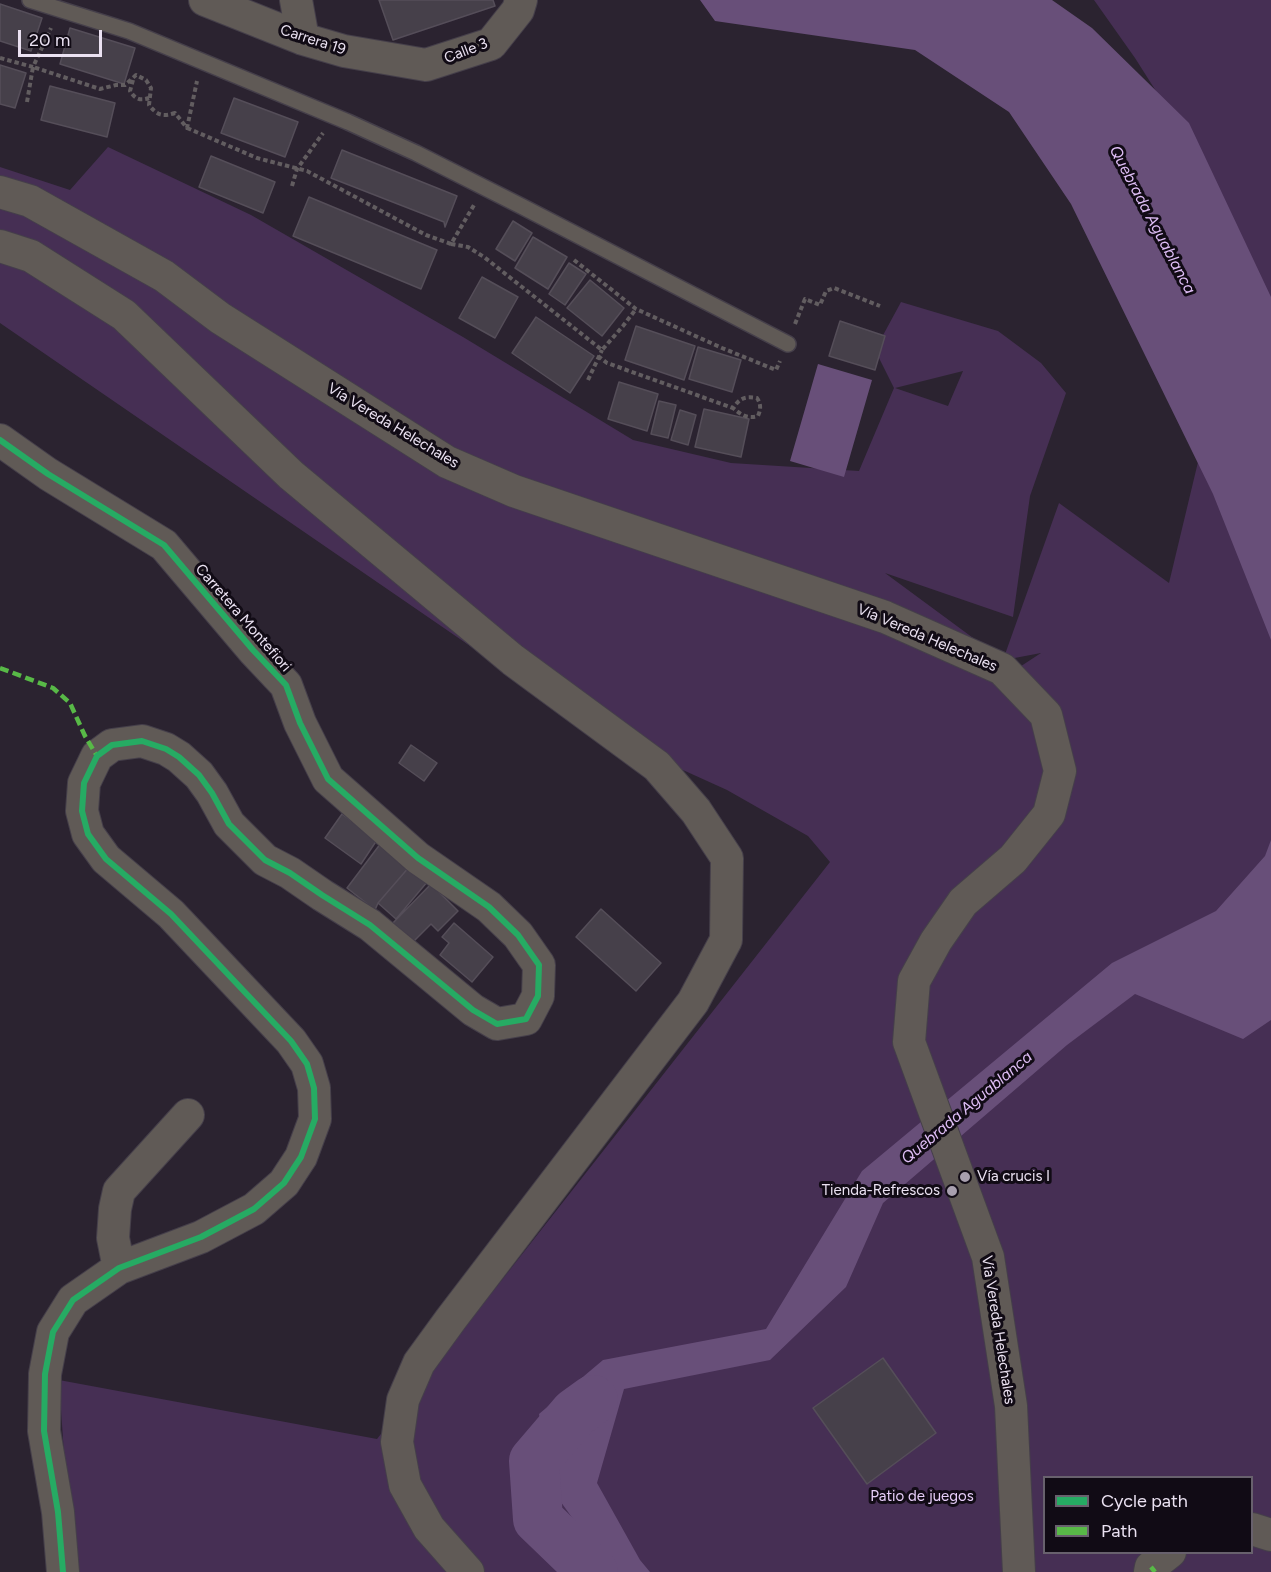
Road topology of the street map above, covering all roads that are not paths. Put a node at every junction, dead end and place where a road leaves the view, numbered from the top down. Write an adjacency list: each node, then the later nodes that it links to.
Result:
1 (30, 0): 9 (lane)
2 (205, 0): 5 (street, Carrera 19)
3 (296, 0): 5 (street)
4 (521, 0): 6 (street, Calle 3)
5 (303, 39): 6 (street, Carrera 19)
6 (426, 65)
7 (0, 192): 18 (street, Vía Vereda Helechales)
8 (0, 246): 17 (street)
9 (788, 344)
10 (0, 440): 12 (street, Carretera Montefiori)
11 (188, 1115): 12 (street)
12 (119, 1268): 16 (street)
13 (1253, 1530): 14 (street)
14 (1271, 1535)
15 (1167, 1554): 19 (street)
16 (63, 1572)
17 (468, 1572)
18 (1019, 1572)
19 (1149, 1572)

